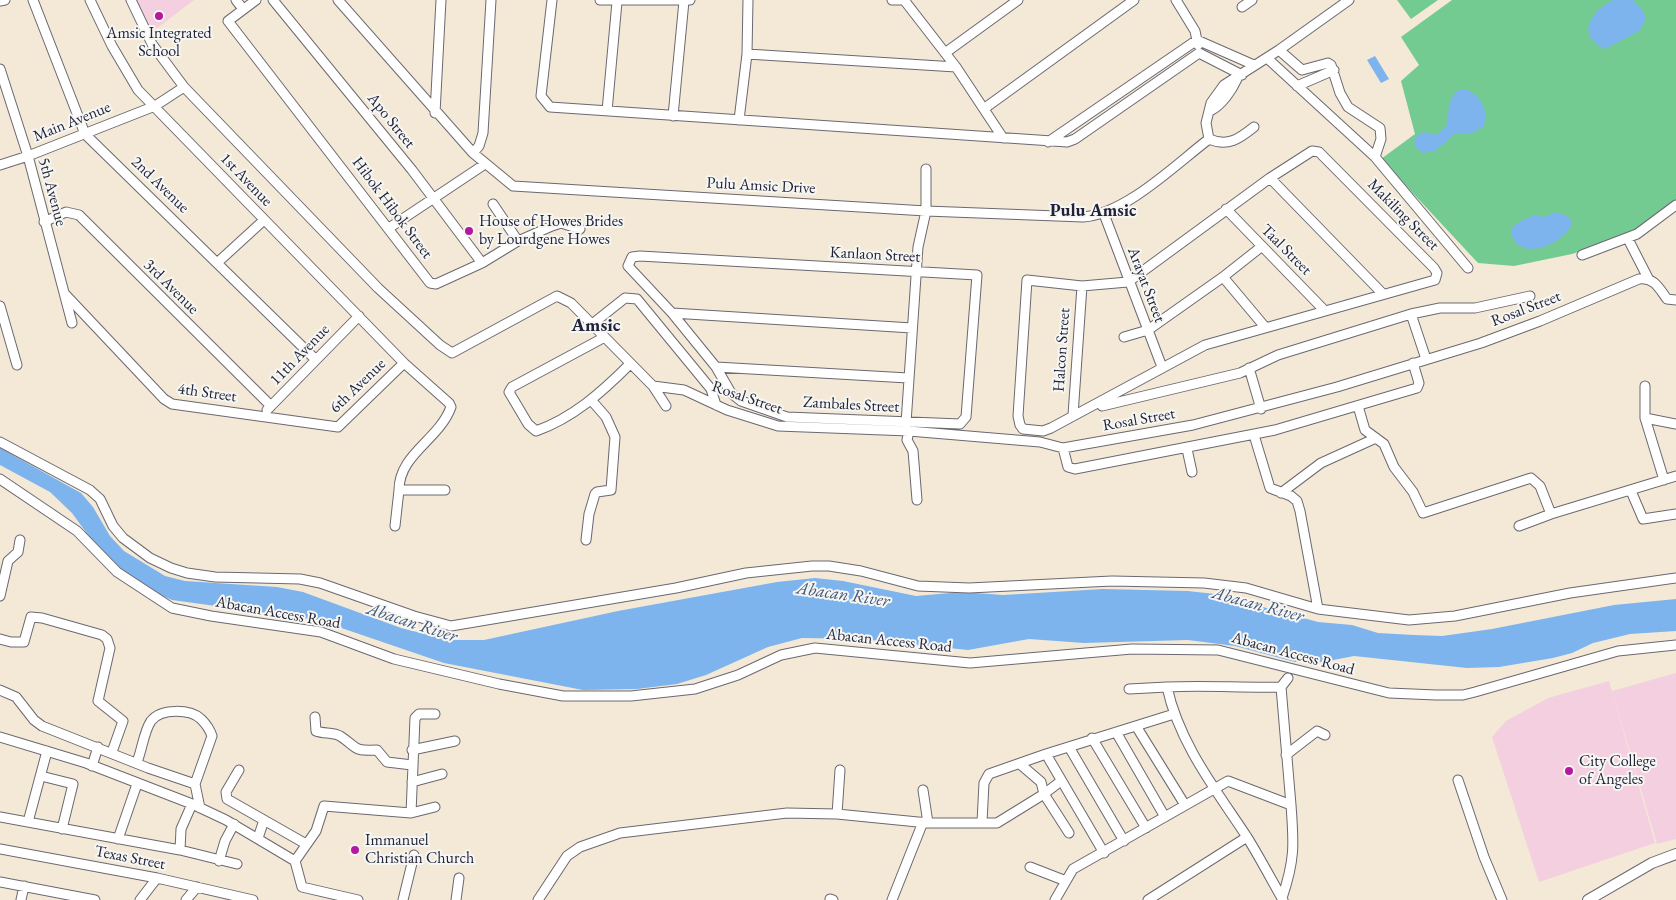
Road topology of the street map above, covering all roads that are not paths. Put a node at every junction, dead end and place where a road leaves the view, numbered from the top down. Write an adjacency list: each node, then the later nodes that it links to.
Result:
1 (5, 0): 21 (street)
2 (32, 0): 48 (street, 2nd Avenue)
3 (90, 0): 41 (street, 1st Avenue)
4 (131, 0): 40 (street)
5 (236, 0): 25 (street)
6 (256, 0): 25 (street)
7 (273, 0): 59 (street, Apo Street)
8 (338, 0): 44 (street, Pulu Amsic Drive)
9 (441, 0): 44 (street)
10 (491, 0): 52 (street)
11 (552, 0): 43 (street)
12 (600, 0): 23 (street)
13 (748, 0): 31 (street)
14 (892, 0): 15 (street)
15 (905, 0): 29 (street)
16 (1018, 0): 29 (street)
17 (1134, 0): 42 (street)
18 (1176, 0): 26 (street)
19 (1252, 0): 24 (street)
20 (1348, 0): 28 (street)
21 (0, 1)
22 (687, 1): 23 (street); 45 (street)
23 (617, 2): 43 (street)
24 (1242, 7)
25 (243, 9): 67 (street, Hibok Hibok Street)
26 (1197, 40): 27 (street); 30 (street); 51 (street)
27 (1219, 50): 33 (street); 34 (street)
28 (1279, 50): 32 (street); 37 (street)
29 (945, 53): 35 (street)
30 (1199, 53): 33 (street); 51 (street)
31 (747, 54): 35 (street); 46 (street)
32 (1267, 58): 34 (street); 39 (street)
33 (1215, 61): 38 (street)
34 (1254, 66): 38 (street)
35 (956, 68): 42 (street)
36 (0, 69): 53 (street, 5th Avenue)
37 (1334, 70): 39 (street); 54 (street)
38 (1240, 77): 50 (street)
39 (1297, 86): 54 (street)
40 (184, 87): 41 (street, Main Avenue); 92 (street)
41 (155, 106): 48 (street, Main Avenue); 65 (street, 1st Avenue)
42 (985, 108): 49 (street)
43 (607, 111): 45 (street)
44 (435, 113): 52 (street, Pulu Amsic Drive)
45 (673, 116): 46 (street)
46 (739, 120): 49 (street)
47 (1254, 127): 50 (street)
48 (85, 134): 53 (street, Main Avenue); 73 (street, 2nd Avenue)
49 (1002, 138): 51 (street)
50 (1210, 139): 64 (street, Pulu Amsic Drive)
51 (1048, 142)
52 (473, 153): 55 (street, Pulu Amsic Drive)
53 (28, 156): 56 (street, Main Avenue); 66 (street, 5th Avenue)
54 (1375, 157): 76 (street)
55 (485, 164): 59 (street); 63 (street, Pulu Amsic Drive)
56 (0, 165)
57 (926, 168): 63 (street)
58 (1270, 178): 62 (street, Makiling Street); 83 (street); 83 (street, Makiling Street)
59 (434, 200): 67 (street); 74 (street, Apo Street)
60 (493, 204): 70 (street)
61 (1676, 205): 69 (street)
62 (1226, 209): 71 (street, Taal Street); 80 (street, Makiling Street)
63 (926, 211): 64 (street, Pulu Amsic Drive); 77 (street)
64 (1104, 214): 80 (street, Arayat Street)
65 (264, 220): 73 (street); 90 (street, 1st Avenue)
66 (44, 222): 82 (street, 5th Avenue); 112 (street, 3rd Avenue)
67 (389, 228): 74 (street, Hibok Hibok Street)
68 (580, 228): 70 (street, Hibok Hibok Street)
69 (1628, 239): 72 (street); 79 (street)
70 (518, 241): 74 (street, Hibok Hibok Street)
71 (1261, 247): 78 (street); 87 (street, Taal Street)
72 (1582, 256)
73 (217, 263): 99 (street, 2nd Avenue)
74 (482, 263)
75 (628, 266): 77 (street, Kanlaon Street); 88 (street, Zambales Street)
76 (1468, 268)
77 (916, 272): 94 (street); 119 (street, Kanlaon Street)
78 (1223, 277): 93 (street); 95 (street)
79 (1648, 278): 85 (street); 98 (street, Rosal Street)
80 (1128, 282): 81 (street); 95 (street, Arayat Street)
81 (1082, 286): 117 (street, Halcon Street); 117 (street, Makiling Street)
82 (64, 294): 91 (street, 5th Avenue); 116 (street, 4th Street)
83 (1383, 294): 87 (street, Makiling Street)
84 (1530, 296): 89 (street)
85 (1676, 300)
86 (0, 306): 103 (street)
87 (1325, 310): 93 (street, Makiling Street)
88 (672, 313): 94 (street); 104 (street, Zambales Street)
89 (1411, 314): 98 (street); 106 (street)
90 (360, 316): 99 (street, 11th Avenue); 100 (street, 1st Avenue)
91 (72, 323)
92 (591, 326): 97 (street); 111 (street)
93 (1265, 327): 105 (street, Makiling Street)
94 (912, 328): 107 (street)
95 (1148, 330): 96 (street); 105 (street, Arayat Street)
96 (1124, 336)
97 (603, 338): 102 (street); 110 (street)
98 (1426, 359): 101 (street, Rosal Street)
99 (315, 360): 112 (street, 11th Avenue)
100 (404, 363): 121 (street, 6th Avenue); 133 (street, 1st Avenue)
101 (1413, 363): 114 (street); 115 (street, Rosal Street)
102 (630, 364): 108 (street); 110 (street)
103 (17, 365)
104 (716, 367): 107 (street); 122 (street, Zambales Street)
105 (1162, 367): 117 (street, Makiling Street)
106 (1249, 368): 115 (street); 126 (street)
107 (908, 378): 122 (street)
108 (653, 386): 111 (street, Rosal Street); 113 (street)
109 (1645, 386): 118 (street)
110 (592, 401): 143 (street)
111 (716, 405): 122 (street, Rosal Street)
112 (271, 406): 116 (street, 11th Avenue)
113 (666, 406)
114 (1358, 406): 123 (street); 124 (street)
115 (1261, 409): 127 (street, Rosal Street)
116 (263, 415): 121 (street, 4th Street)
117 (1073, 415)
118 (1645, 418): 120 (street); 132 (street)
119 (960, 424): 122 (street, Zambales Street)
120 (1676, 424)
121 (332, 426)
122 (907, 427): 126 (street, Rosal Street); 137 (street)
123 (1254, 435): 128 (street); 136 (street)
124 (1376, 438): 136 (street); 138 (street)
125 (0, 442): 146 (street, Abacan Access Road)
126 (1040, 442): 127 (street, Rosal Street)
127 (1063, 448): 128 (street)
128 (1187, 449): 129 (street)
129 (1192, 472)
130 (1676, 476): 132 (street)
131 (0, 479): 148 (street, Abacan Access Road)
132 (1664, 480): 135 (street)
133 (399, 490): 134 (street); 140 (street)
134 (445, 490)
135 (1631, 490): 138 (street); 139 (street)
136 (1281, 493): 146 (street)
137 (917, 500)
138 (1551, 514): 141 (street)
139 (1676, 514)
140 (395, 526)
141 (1519, 526)
142 (20, 540): 145 (street)
143 (586, 540)
144 (1676, 578): 146 (street, Abacan Access Road)
145 (0, 596)
146 (1318, 609)
147 (0, 639): 167 (street)
148 (1676, 645)
149 (1288, 678): 151 (street)
150 (1167, 687): 151 (street); 153 (street); 155 (street)
151 (1281, 687): 169 (street)
152 (0, 690): 163 (street)
153 (1128, 690)
154 (435, 714): 165 (street)
155 (1174, 714): 157 (street); 183 (street)
156 (315, 717): 172 (street)
157 (1136, 726): 158 (street); 186 (street)
158 (1116, 732): 161 (street); 192 (street)
159 (1325, 735): 169 (street)
160 (0, 737): 166 (street)
161 (1092, 738): 164 (street); 199 (street)
162 (455, 741): 165 (street)
163 (98, 747): 167 (street); 173 (street)
164 (1069, 747): 168 (street); 205 (street)
165 (412, 750): 172 (street)
166 (47, 751): 173 (street); 177 (street)
167 (112, 752): 170 (street)
168 (1046, 754): 171 (street); 179 (street)
169 (1286, 755): 187 (street)
170 (137, 762): 182 (street); 182 (street)
171 (1020, 764): 185 (street); 197 (street)
172 (412, 765): 180 (street)
173 (92, 766): 181 (street)
174 (239, 770): 194 (street)
175 (840, 770): 191 (street)
176 (442, 774): 180 (street)
177 (41, 776): 195 (street); 200 (street)
178 (1458, 780): 236 (street)
179 (1062, 781): 185 (street); 209 (street)
180 (412, 782): 190 (street)
181 (136, 784): 188 (street); 204 (street)
182 (195, 784): 188 (street)
183 (1213, 789): 186 (street); 187 (street); 202 (street)
184 (923, 790): 196 (street)
185 (1044, 794): 197 (street); 201 (street)
186 (1185, 805): 192 (street)
187 (1291, 805): 223 (street)
188 (196, 806): 198 (street); 208 (street)
189 (435, 807): 190 (street)
190 (411, 813): 206 (street)
191 (837, 814): 196 (street); 232 (street)
192 (1165, 816): 199 (street)
193 (0, 817): 195 (street)
194 (264, 820): 203 (street); 206 (street)
195 (28, 822): 200 (street)
196 (925, 822): 197 (street); 233 (street)
197 (982, 822)
198 (234, 824): 203 (street); 212 (street)
199 (1146, 828): 205 (street)
200 (62, 829): 204 (street)
201 (1069, 833)
202 (1247, 837): 223 (street); 235 (street)
203 (258, 838): 213 (street)
204 (118, 839): 208 (street)
205 (1124, 841): 209 (street)
206 (306, 844): 213 (street)
207 (0, 849): 216 (street, Texas Street)
208 (180, 850): 212 (street)
209 (1104, 853): 218 (street)
210 (1676, 854): 237 (main road)
211 (414, 855): 230 (street)
212 (219, 861): 214 (street)
213 (296, 861): 222 (street)
214 (236, 864)
215 (1030, 867): 218 (street)
216 (157, 878): 221 (street, Texas Street); 226 (street)
217 (459, 878): 231 (street)
218 (1066, 881): 234 (street)
219 (0, 882): 220 (street)
220 (24, 886): 224 (street); 225 (street)
221 (197, 887): 227 (street); 228 (street, Texas Street)
222 (342, 898): 229 (street)
223 (1283, 899)
224 (21, 900)
225 (95, 900)
226 (140, 900)
227 (186, 900)
228 (253, 900)
229 (358, 900)
230 (403, 900)
231 (456, 900)
232 (538, 900)
233 (892, 900)
234 (1055, 900)
235 (1148, 900)
236 (1502, 900)
237 (1588, 900)

